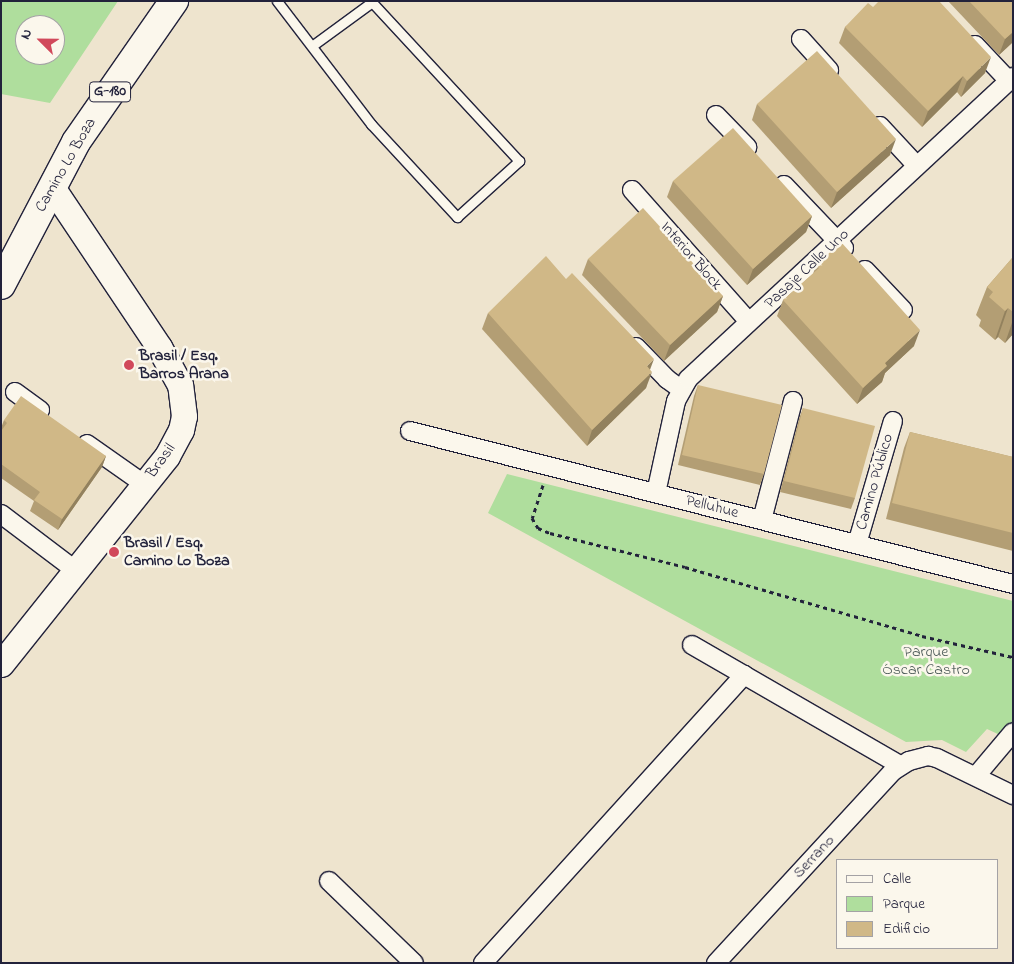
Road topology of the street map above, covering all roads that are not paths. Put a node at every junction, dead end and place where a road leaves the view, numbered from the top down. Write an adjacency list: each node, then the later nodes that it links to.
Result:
1 (174, 1): 13 (main road, Camino Lo Boza / G-180)
2 (277, 1): 5 (lane)
3 (961, 30): 6 (street)
4 (801, 39): 7 (street)
5 (313, 45): 5 (lane)
6 (1011, 79): 11 (street, Pasaje Calle Uno)
7 (840, 81)
8 (716, 114): 10 (street)
9 (872, 117): 11 (street)
10 (756, 157)
11 (917, 166): 15 (street, Pasaje Calle Uno)
12 (770, 171): 15 (street)
13 (52, 187): 16 (main road, Camino Lo Boza / G-180); 27 (main road, Brasil)
14 (632, 190): 18 (street, Interior Block)
15 (837, 241): 17 (street); 18 (street, Pasaje Calle Uno)
16 (1, 285)
17 (903, 310)
18 (749, 322): 20 (street, Pasaje Calle Uno)
19 (622, 333): 20 (street)
20 (681, 389): 28 (street, Pasaje Calle Uno)
21 (15, 392): 23 (street)
22 (793, 402): 30 (street)
23 (53, 420)
24 (893, 420): 31 (street, Camino Público)
25 (410, 430): 28 (street, Pelluhue)
26 (76, 436): 27 (street)
27 (144, 484): 32 (main road, Brasil)
28 (656, 493): 30 (street, Pelluhue)
29 (1, 514): 32 (street)
30 (762, 520): 31 (street, Pelluhue)
31 (857, 544): 33 (street, Pelluhue)
32 (75, 570): 35 (main road, Brasil)
33 (1013, 584)
34 (692, 645): 36 (street)
35 (2, 662)
36 (744, 675): 38 (street); 43 (street)
37 (1013, 732): 39 (street)
38 (900, 765): 39 (street, Serrano); 44 (street, Serrano)
39 (976, 776): 40 (street)
40 (1013, 795)
41 (329, 881): 42 (street)
42 (414, 963)
43 (483, 963)
44 (716, 963)

